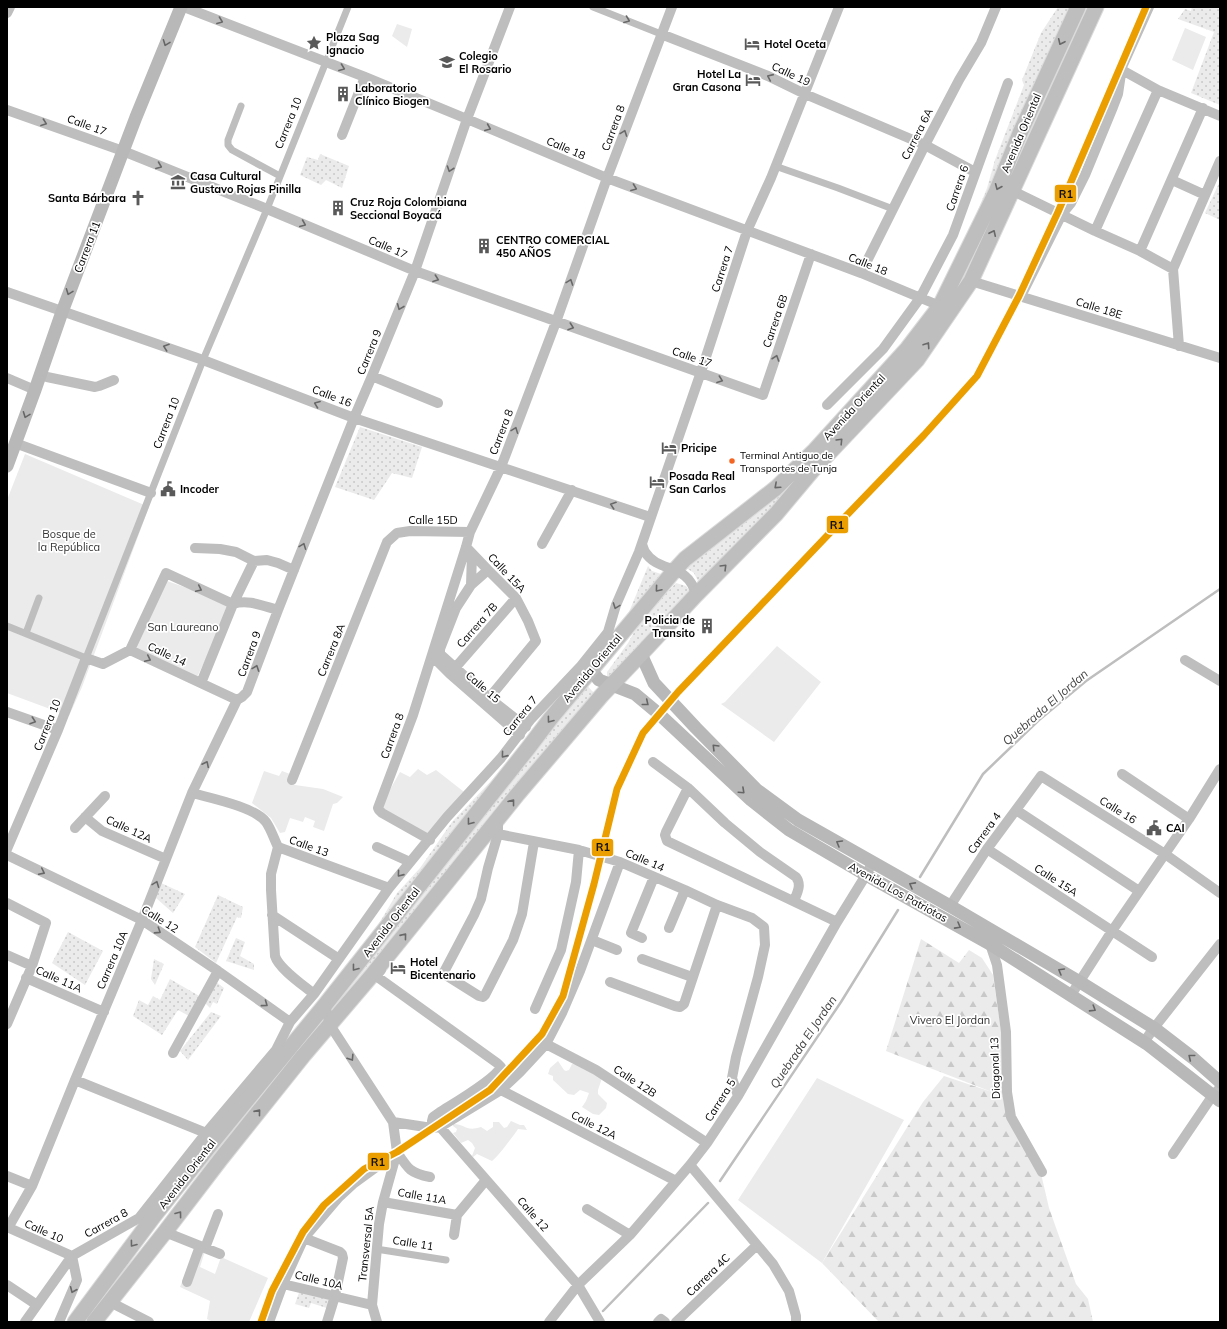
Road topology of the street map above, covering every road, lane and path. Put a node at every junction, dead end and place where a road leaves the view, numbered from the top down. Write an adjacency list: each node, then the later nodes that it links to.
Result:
1 (10, 7): 13 (street)
2 (180, 7): 28 (main road, Carrera 11, one-way to 28)
3 (184, 7): 15 (street, Calle 18, one-way to 15)
4 (348, 7): 15 (street, Carrera 10)
5 (510, 7): 25 (street, Carrera 9)
6 (593, 7): 14 (street, Calle 19, one-way to 14)
7 (672, 7): 14 (street, Carrera 8)
8 (839, 7): 20 (street, Carrera 7)
9 (996, 7): 27 (street, Carrera 6A)
10 (1078, 7): 51 (main road, Avenida Oriental, one-way to 51)
11 (1096, 7): 35 (main road, Avenida Oriental)
12 (1149, 7): 16 (street)
13 (7, 13)
14 (661, 34): 20 (street, Calle 19, one-way to 14); 33 (street, Carrera 8, one-way to 14)
15 (325, 62): 17 (street, Calle 18, one-way to 17); 32 (street, Carrera 10)
16 (1122, 70): 19 (street); 39 (street)
17 (365, 77): 25 (street, Calle 18); 26 (street)
18 (1008, 83): 31 (street, Carrera 6)
19 (1158, 90): 22 (street); 40 (street)
20 (805, 94): 27 (street, Calle 19); 30 (street, Carrera 7)
21 (241, 106): 32 (street)
22 (1203, 108): 24 (street); 34 (street)
23 (7, 110): 28 (street, Calle 17, one-way to 28)
24 (1220, 116)
25 (467, 119): 33 (street, Calle 18, one-way to 33); 45 (street, Carrera 9, one-way to 45)
26 (342, 135)
27 (925, 145): 31 (street, Calle 19); 38 (street, Carrera 6A)
28 (123, 151): 37 (street, Calle 17, one-way to 37); 52 (main road, Carrera 11, one-way to 52)
29 (1220, 161): 36 (street)
30 (775, 166): 38 (street); 41 (street, Carrera 7)
31 (975, 172): 50 (street, Carrera 6)
32 (280, 176): 37 (street, Carrera 10)
33 (607, 178): 41 (street, Calle 18, one-way to 41); 53 (street, Carrera 8, one-way to 33)
34 (1172, 180): 36 (street); 42 (street)
35 (1013, 191): 39 (street); 47 (main road, Avenida Oriental, one-way to 35)
36 (1206, 195): 44 (street)
37 (267, 209): 45 (street, Calle 17, one-way to 45); 56 (street, Carrera 10)
38 (893, 209): 46 (street, Carrera 6A)
39 (1062, 214): 40 (street); 49 (street)
40 (1095, 231): 42 (street)
41 (747, 232): 43 (street, Calle 18); 57 (street, Carrera 7)
42 (1140, 251): 44 (street)
43 (810, 254): 46 (street, Calle 18); 63 (street, Carrera 6B, one-way to 43)
44 (1173, 269): 54 (street)
45 (415, 271): 53 (street, Calle 17, one-way to 53); 59 (street, Carrera 9, one-way to 59)
46 (861, 273): 50 (street, Calle 18)
47 (971, 281): 49 (street, Calle 18E); 70 (main road, Avenida Oriental, one-way to 47)
48 (7, 292): 52 (street, Calle 16)
49 (1021, 296): 54 (street, Calle 18E)
50 (920, 298): 51 (street, Calle 18); 65 (street)
51 (940, 306): 70 (main road, Avenida Oriental)
52 (62, 312): 56 (street, Calle 16, one-way to 52); 58 (main road, Carrera 11)
53 (556, 322): 57 (street, Calle 17, one-way to 57); 69 (street, Carrera 8, one-way to 53)
54 (1179, 346): 55 (street, Calle 18E)
55 (1220, 358)
56 (203, 360): 66 (street, Calle 16, one-way to 56); 72 (street, Carrera 10)
57 (701, 372): 63 (street, Calle 17, one-way to 63); 73 (street, Carrera 7)
58 (41, 374): 61 (street); 62 (main road, Carrera 11)
59 (372, 376): 64 (street); 66 (street, Carrera 9)
60 (7, 378): 62 (street)
61 (114, 380)
62 (36, 390): 67 (main road, Carrera 11, one-way to 67)
63 (763, 395)
64 (438, 403)
65 (827, 405)
66 (354, 418): 69 (street, Calle 16); 81 (street, Carrera 9, one-way to 66)
67 (15, 443): 68 (main road, Carrera 11); 72 (street)
68 (7, 466)
69 (501, 466): 71 (street, Calle 16); 74 (street, Carrera 8)
70 (807, 466): 83 (main road, Avenida Oriental, one-way to 83); 85 (main road, Avenida Oriental, one-way to 70)
71 (572, 490): 73 (street, Calle 16, one-way to 71); 76 (street)
72 (151, 493): 96 (street, Carrera 10)
73 (650, 517): 77 (street, Carrera 7)
74 (470, 532): 75 (street, Calle 15D); 79 (street, Carrera 8)
75 (397, 533): 112 (street, Carrera 8A)
76 (542, 544)
77 (642, 544): 83 (street); 93 (street, Carrera 7, one-way to 93)
78 (195, 548): 80 (street)
79 (470, 550): 82 (street, Calle 15A); 84 (street); 95 (street, Carrera 8)
80 (254, 561): 81 (street); 88 (street)
81 (294, 570): 89 (street, Carrera 9)
82 (488, 570): 84 (street); 87 (street, Calle 15A)
83 (674, 570): 85 (street); 99 (main road, Avenida Oriental, one-way to 99)
84 (471, 585): 95 (street)
85 (696, 595): 94 (main road, Avenida Oriental)
86 (39, 598): 91 (street)
87 (516, 598): 98 (street, Carrera 7B); 103 (street, Calle 15A)
88 (233, 604): 89 (street); 92 (street, one-way to 88); 101 (street)
89 (278, 610): 104 (street, Carrera 9, one-way to 89)
90 (7, 626): 91 (street)
91 (26, 633): 96 (street)
92 (130, 650): 96 (street, Calle 14); 101 (street, Calle 14, one-way to 101)
93 (593, 651): 99 (street); 107 (street, Carrera 7)
94 (642, 654): 102 (main road, Avenida Oriental); 133 (main road, Avenida Los Patriotas, one-way to 94)
95 (436, 655): 98 (street, Calle 15); 107 (street, Calle 15); 121 (street, Carrera 8)
96 (86, 658): 106 (street, Carrera 10)
97 (1185, 660): 100 (street)
98 (455, 668): 103 (street, Calle 15)
99 (592, 668): 102 (main road, Avenida Los Patriotas); 169 (main road, Avenida Oriental, one-way to 169)
100 (1220, 681)
101 (201, 683): 104 (street, Calle 14)
102 (612, 684): 119 (main road, Avenida Oriental, one-way to 102); 134 (main road, Avenida Los Patriotas, one-way to 134)
103 (489, 698): 107 (street, Calle 15)
104 (237, 700): 114 (street, Carrera 10A, one-way to 104)
105 (7, 712): 106 (street, one-way to 106)
106 (58, 730): 125 (street, Carrera 10)
107 (523, 731): 121 (street, Carrera 7, one-way to 121)
108 (653, 762): 113 (street)
109 (1220, 769): 118 (street)
110 (1122, 774): 118 (street)
111 (1041, 776): 116 (street, Carrera 4); 129 (street, Calle 16)
112 (292, 780)
113 (688, 788): 141 (street); 141 (street)
114 (192, 793): 124 (street, Calle 13); 130 (street, Carrera 10A)
115 (105, 796): 117 (street)
116 (1016, 810): 126 (street, Carrera 4); 138 (street)
117 (85, 817): 120 (street); 130 (street, Calle 12A)
118 (1189, 819): 129 (street)
119 (498, 827): 122 (street, Calle 14); 122 (street); 158 (main road, Avenida Oriental, one-way to 119)
120 (75, 828)
121 (430, 840): 131 (street, Carrera 7)
122 (534, 842): 127 (street, Calle 14)
123 (377, 846): 131 (street)
124 (278, 847): 136 (street, Calle 13); 146 (street)
125 (7, 849)
126 (987, 849): 144 (street, Carrera 4); 150 (street, Calle 15A)
127 (579, 850): 132 (street, Calle 14); 170 (street)
128 (7, 854): 147 (street, Calle 12, one-way to 147)
129 (1165, 854): 138 (street); 139 (street, Calle 16)
130 (166, 858): 147 (street, Carrera 10A, one-way to 130)
131 (410, 862): 136 (street, Carrera 7, one-way to 136)
132 (620, 862): 135 (street, Calle 14); 153 (street)
133 (872, 863): 134 (street, Carrera 5); 140 (main road, Avenida Los Patriotas, one-way to 133)
134 (866, 875): 145 (main road, Avenida Los Patriotas); 148 (street, Carrera 5)
135 (654, 877): 137 (street, Calle 14); 151 (street)
136 (389, 888): 159 (street, Avenida Oriental)
137 (685, 890): 143 (street, Calle 14); 149 (street)
138 (1139, 891): 150 (street)
139 (1220, 893)
140 (937, 899): 144 (main road, Avenida Los Patriotas); 145 (main road)
141 (794, 901): 148 (street)
142 (7, 903): 161 (street)
143 (717, 905): 163 (street); 183 (street, Calle 14)
144 (950, 906): 152 (main road, Avenida Los Patriotas)
145 (930, 910): 152 (main road, Avenida Los Patriotas, one-way to 152)
146 (272, 915): 159 (street); 167 (street)
147 (142, 920): 162 (street, Calle 12, one-way to 162); 171 (street, Carrera 10A)
148 (837, 922): 183 (street, Carrera 5)
149 (669, 928)
150 (1112, 931): 157 (street, Calle 15A); 166 (street)
151 (642, 938)
152 (993, 938): 166 (main road, Avenida Los Patriotas, one-way to 152); 168 (main road, Avenida Los Patriotas); 191 (street, Diagonal 13)
153 (592, 940): 155 (street); 177 (street)
154 (1220, 944): 175 (street)
155 (616, 950)
156 (7, 955): 161 (street, Calle 11A)
157 (1152, 957)
158 (385, 958): 174 (main road, Avenida Oriental); 185 (street)
159 (339, 959): 167 (street, Avenida Oriental)
160 (642, 959): 163 (street)
161 (32, 966): 164 (street)
162 (218, 970): 172 (street, Calle 12, one-way to 172); 178 (street)
163 (692, 977): 165 (street)
164 (26, 978): 171 (street, Calle 11A); 173 (street)
165 (610, 982)
166 (1080, 982): 168 (street); 175 (main road, Avenida Los Patriotas)
167 (314, 994): 172 (street, Avenida Oriental)
168 (1071, 995): 176 (main road, Avenida Los Patriotas, one-way to 176)
169 (325, 1005): 174 (street); 186 (main road, Avenida Oriental)
170 (535, 1009)
171 (104, 1012): 179 (street, Carrera 10A)
172 (290, 1022): 186 (street, Avenida Oriental)
173 (7, 1024)
174 (330, 1025): 184 (street, one-way to 184); 203 (main road, Avenida Oriental, one-way to 174)
175 (1154, 1028): 176 (street); 180 (main road, Avenida Los Patriotas, one-way to 175)
176 (1144, 1042): 182 (main road, Avenida Los Patriotas)
177 (546, 1044): 181 (street); 187 (street, Calle 12B)
178 (173, 1053)
179 (74, 1080): 186 (street); 196 (street, Carrera 10A)
180 (1220, 1082)
181 (500, 1090): 185 (street); 195 (street, Calle 12A)
182 (1218, 1095): 189 (street)
183 (738, 1096): 187 (street, Carrera 5)
184 (393, 1122): 185 (street); 188 (street, Transversal 5A)
185 (440, 1128): 194 (street, Calle 12)
186 (210, 1136): 201 (main road, Avenida Oriental)
187 (708, 1143): 190 (street, Carrera 5)
188 (397, 1152): 193 (street); 197 (street, Transversal 5A); 206 (street)
189 (1173, 1154)
190 (690, 1165): 195 (street, Carrera 5); 207 (street)
191 (1042, 1172)
192 (7, 1176): 196 (street)
193 (430, 1177)
194 (486, 1180): 200 (street); 216 (street, Calle 12)
195 (676, 1181): 205 (street, Carrera 5)
196 (32, 1186): 202 (street, Carrera 10A)
197 (382, 1202): 200 (street, Calle 11A); 209 (street, Transversal 5A)
198 (587, 1209): 205 (street)
199 (218, 1214): 208 (street)
200 (457, 1215): 204 (street)
201 (147, 1217): 211 (street, Carrera 8); 223 (main road, Avenida Oriental, one-way to 223)
202 (8, 1228): 211 (street, Calle 10)
203 (165, 1232): 208 (street); 218 (main road, Avenida Oriental)
204 (454, 1235)
205 (630, 1235): 216 (street, Carrera 5)
206 (304, 1238): 214 (street); 217 (street)
207 (757, 1245): 231 (street, Carrera 4C); 232 (street)
208 (203, 1247): 210 (street); 213 (street)
209 (376, 1249): 212 (street, Calle 11); 220 (street, Transversal 5A)
210 (220, 1254)
211 (72, 1256): 219 (street, Carrera 8); 222 (street, one-way to 222)
212 (446, 1260)
213 (187, 1282)
214 (283, 1284): 217 (street, Calle 10A); 226 (street)
215 (7, 1285): 219 (street)
216 (578, 1285): 229 (street, Carrera 5); 230 (street, Calle 12)
217 (335, 1296): 220 (street, Calle 10A); 227 (street)
218 (110, 1302): 224 (main road, Avenida Oriental); 225 (street)
219 (37, 1305): 221 (street, Carrera 8)
220 (372, 1305): 228 (street, Transversal 5A)
221 (25, 1322)
222 (59, 1322)
223 (75, 1322)
224 (94, 1322)
225 (149, 1322)
226 (269, 1322)
227 (327, 1322)
228 (377, 1322)
229 (549, 1322)
230 (600, 1322)
231 (676, 1322)
232 (796, 1322)

